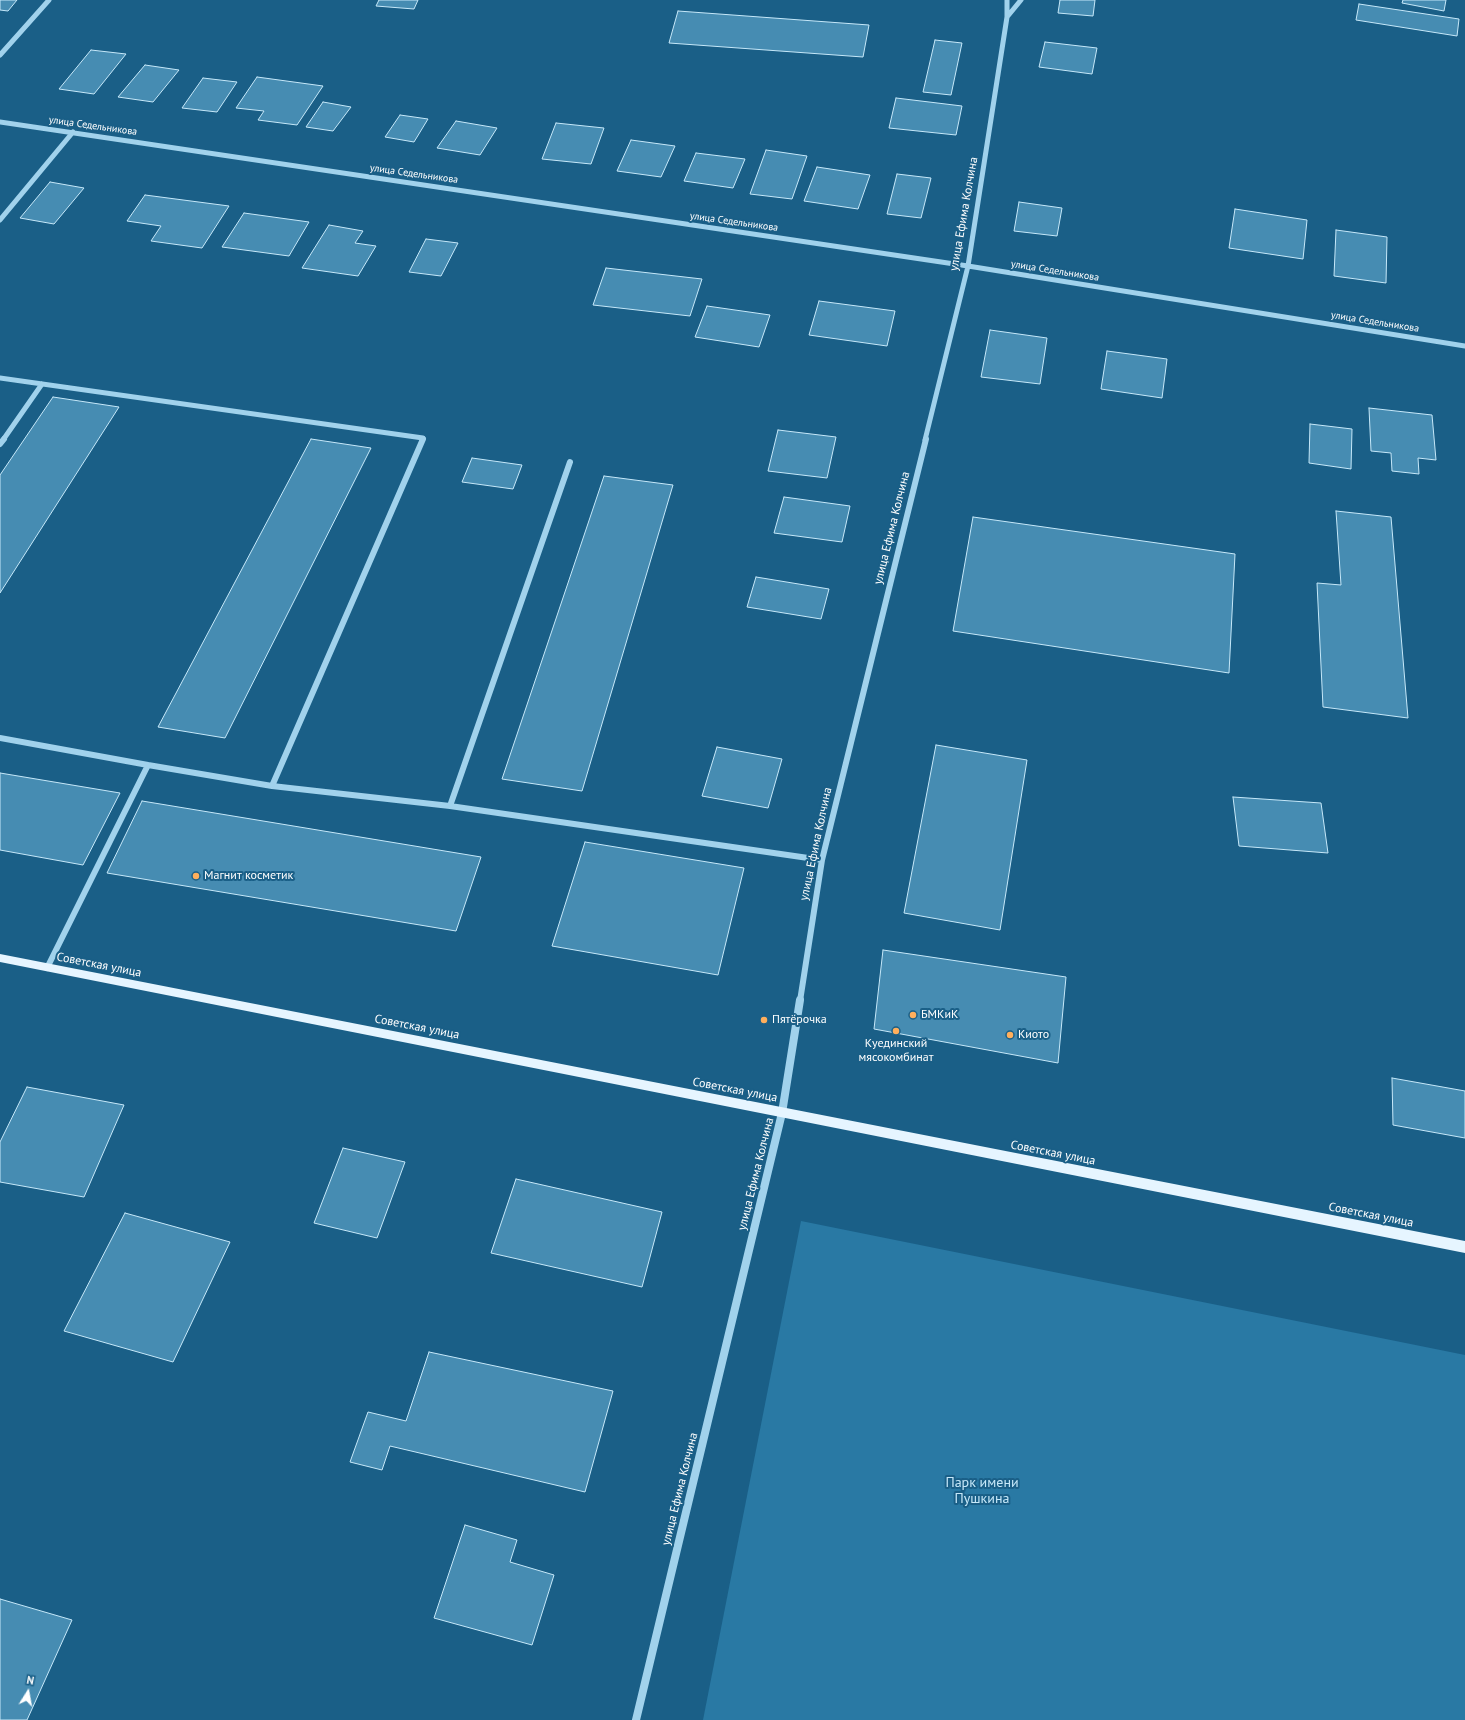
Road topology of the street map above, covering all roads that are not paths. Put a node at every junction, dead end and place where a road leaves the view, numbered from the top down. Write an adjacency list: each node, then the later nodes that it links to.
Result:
1 (49, 0): 5 (street)
2 (1007, 0): 4 (street, улица Ефима Колчина)
3 (1021, 0): 4 (street)
4 (1007, 17): 9 (street, улица Ефима Колчина)
5 (0, 55)
6 (0, 122): 7 (street, улица Седельникова)
7 (73, 132): 8 (street); 9 (street, улица Седельникова)
8 (0, 220)
9 (968, 266): 10 (street, улица Седельникова); 19 (street, улица Ефима Колчина)
10 (1465, 346)
11 (0, 378): 12 (street)
12 (42, 384): 13 (street); 17 (street)
13 (0, 444)
14 (570, 462): 18 (street)
15 (0, 738): 16 (street)
16 (148, 766): 17 (street); 21 (street)
17 (272, 786): 18 (street)
18 (450, 806): 19 (street)
19 (822, 860): 22 (street, улица Ефима Колчина)
20 (0, 958): 21 (main road, Советская улица)
21 (47, 968): 22 (main road, Советская улица)
22 (782, 1113): 23 (main road, Советская улица); 24 (street, улица Ефима Колчина)
23 (1465, 1247)
24 (636, 1720)

